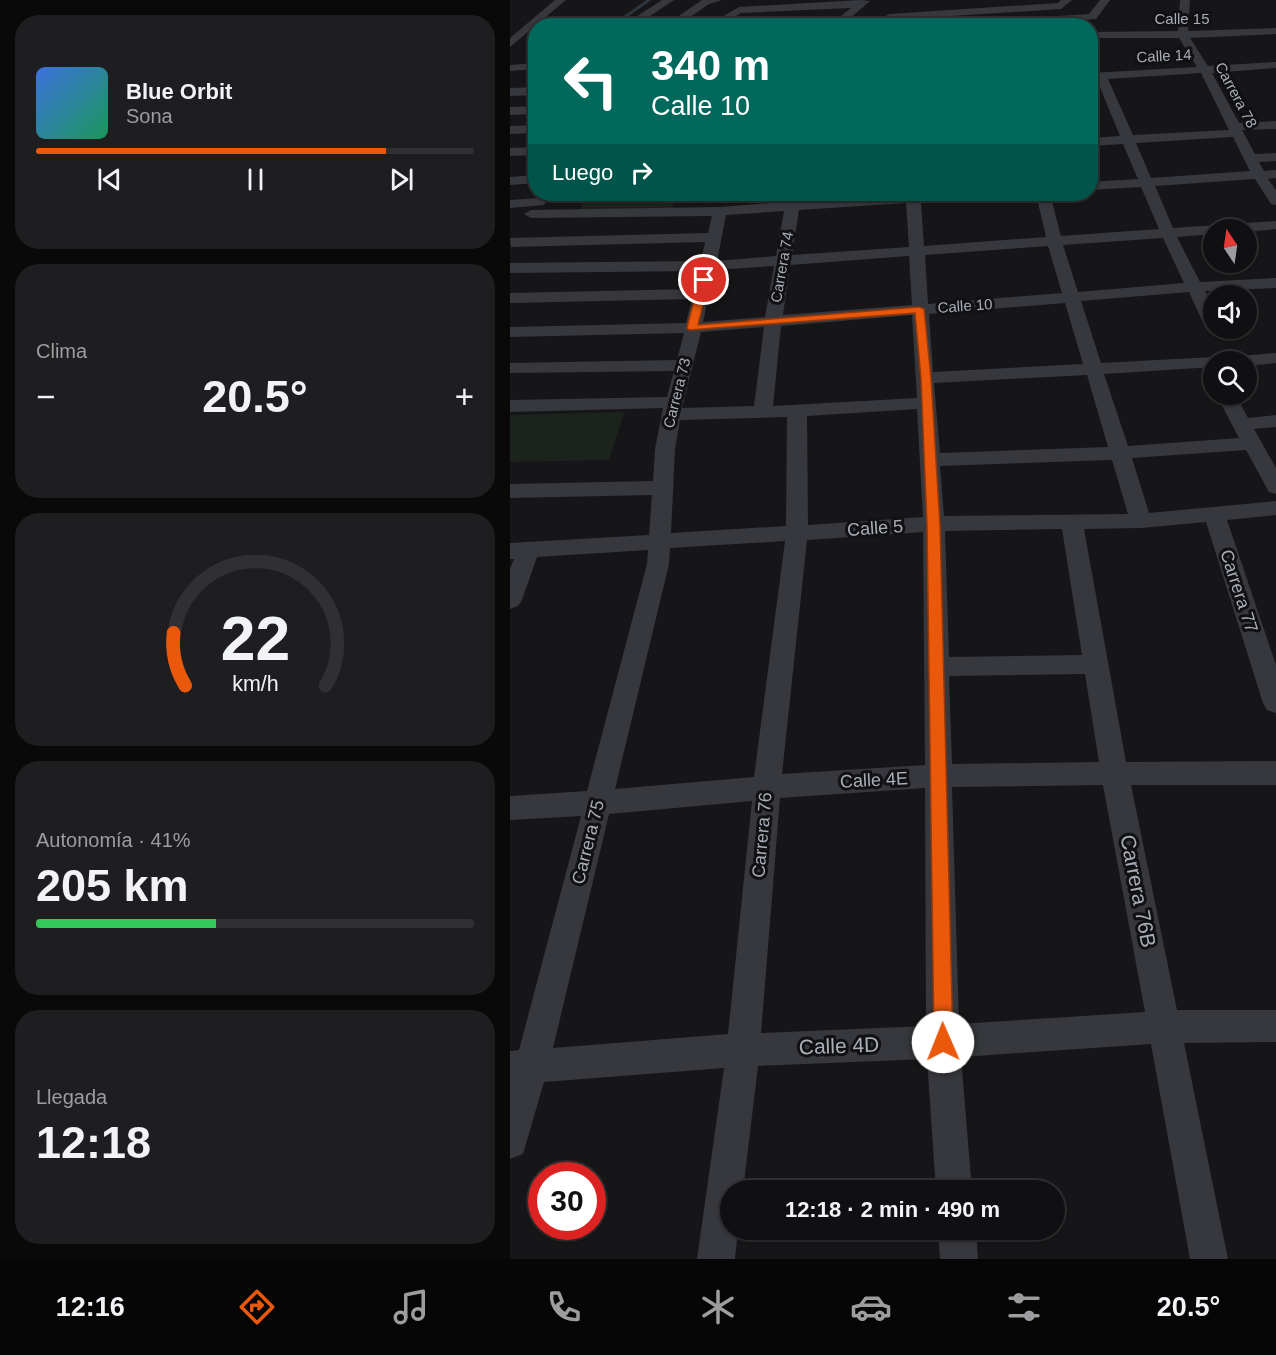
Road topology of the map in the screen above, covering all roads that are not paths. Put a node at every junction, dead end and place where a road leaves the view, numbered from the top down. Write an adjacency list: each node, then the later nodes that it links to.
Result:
1 (561, 0): 15 (street)
2 (669, 0): 16 (street)
3 (717, 0): 12 (street); 17 (street)
4 (987, 0): 9 (street)
5 (1044, 0): 10 (street)
6 (1105, 0): 26 (street)
7 (1185, 0): 13 (street)
8 (863, 1): 12 (street); 20 (street)
9 (958, 3)
10 (1064, 3): 22 (street); 23 (street)
11 (886, 4): 21 (street)
12 (739, 10): 18 (street); 19 (street)
13 (1184, 14): 14 (street); 30 (street)
14 (1168, 16)
15 (540, 18)
16 (640, 18)
17 (681, 18)
18 (726, 18)
19 (753, 18)
20 (844, 18)
21 (888, 18)
22 (918, 18)
23 (1095, 18)
24 (1098, 20): 26 (street)
25 (1154, 20): 33 (street)
26 (1101, 21): 32 (street)
27 (510, 26): 28 (street)
28 (528, 26)
29 (528, 28): 35 (street)
30 (1183, 31): 31 (street, Calle 15); 33 (street, Calle 15); 39 (street, Carrera 78)
31 (1274, 32)
32 (1133, 33): 33 (street, Calle 15); 34 (street, Calle 15)
33 (1147, 34)
34 (1098, 35)
35 (510, 44)
36 (1276, 66): 39 (street, Calle 14)
37 (528, 67): 38 (street)
38 (510, 68)
39 (1205, 70): 40 (street, Calle 14); 49 (street, Carrera 78)
40 (1098, 76)
41 (1098, 80): 50 (street)
42 (528, 91): 43 (street)
43 (510, 92)
44 (528, 110): 45 (street)
45 (510, 111)
46 (1276, 125): 49 (street)
47 (528, 129): 48 (street)
48 (510, 130)
49 (1236, 130): 50 (street); 55 (street, Carrera 78)
50 (1129, 140): 51 (street); 60 (street)
51 (1098, 142)
52 (528, 151): 53 (street)
53 (510, 152)
54 (1276, 157): 55 (street)
55 (1252, 159): 57 (street, Carrera 78)
56 (1276, 174): 57 (street)
57 (1259, 175): 60 (street); 66 (street, Carrera 78)
58 (528, 180): 59 (street)
59 (510, 181)
60 (1148, 182): 61 (street); 71 (street)
61 (1098, 185)
62 (786, 201): 69 (street)
63 (793, 201): 76 (street, Carrera 74)
64 (913, 201): 75 (street)
65 (1045, 201): 74 (street)
66 (1276, 201)
67 (537, 203): 68 (street); 69 (street); 72 (street)
68 (510, 204)
69 (720, 211): 73 (street, Carrera 73)
70 (1276, 225): 71 (street)
71 (1167, 231): 74 (street); 80 (street)
72 (512, 235): 73 (street)
73 (715, 237): 77 (street, Carrera 73)
74 (1054, 240): 75 (street); 83 (street)
75 (915, 250): 76 (street); 85 (street)
76 (782, 260): 77 (street); 86 (street, Carrera 74)
77 (708, 266): 78 (street); 81 (street, Carrera 73)
78 (510, 268)
79 (1276, 283): 80 (street, Calle 10)
80 (1195, 287): 83 (street, Calle 10); 84 (street)
81 (700, 294): 82 (street); 87 (street, Carrera 73)
82 (510, 298)
83 (1072, 298): 85 (street, Calle 10); 94 (street)
84 (1203, 304)
85 (919, 309): 86 (street, Calle 10); 95 (street)
86 (773, 322): 87 (street, Calle 10); 100 (street, Carrera 74)
87 (692, 328): 88 (street, Calle 10); 91 (street, Carrera 73)
88 (511, 333)
89 (1276, 358): 90 (street)
90 (1257, 360)
91 (685, 365): 93 (street); 99 (street, Carrera 73)
92 (1203, 365): 94 (street)
93 (510, 368)
94 (1093, 368): 95 (street); 105 (street)
95 (926, 378): 96 (street)
96 (927, 403): 101 (street); 106 (street)
97 (1231, 405): 103 (street)
98 (510, 406): 99 (street)
99 (673, 408): 100 (street); 108 (street, Carrera 73)
100 (763, 411): 101 (street)
101 (797, 411): 115 (street, Carrera 76)
102 (1276, 421): 103 (street)
103 (1242, 424): 104 (street)
104 (1252, 443): 105 (street); 107 (street)
105 (1119, 453): 106 (street); 112 (street)
106 (930, 460): 114 (street)
107 (1276, 487)
108 (661, 488): 109 (street); 116 (street, Carrera 73)
109 (510, 490)
110 (1276, 508): 111 (street, Calle 5)
111 (1214, 514): 112 (street, Calle 5); 121 (street, Carrera 77)
112 (1141, 520): 113 (street, Calle 5)
113 (1072, 522): 114 (street, Calle 5); 119 (street, Carrera 76B)
114 (934, 525): 115 (street, Calle 5); 120 (street)
115 (797, 533): 116 (street, Calle 5); 125 (street, Carrera 76)
116 (660, 543): 117 (street, Calle 5); 126 (street, Carrera 75)
117 (519, 550): 118 (street)
118 (510, 600)
119 (1096, 664): 120 (street); 123 (street, Carrera 76B)
120 (937, 667): 124 (street)
121 (1276, 703)
122 (1276, 773): 123 (street, Calle 4E)
123 (1115, 774): 124 (street, Calle 4E); 129 (street, Carrera 76B)
124 (940, 776): 125 (street, Calle 4E); 130 (street)
125 (767, 786): 126 (street, Calle 4E); 131 (street, Carrera 76)
126 (598, 804): 127 (street, Calle 4E); 132 (street, Carrera 75)
127 (510, 808)
128 (1276, 1026): 129 (street, Calle 4D)
129 (1165, 1027): 130 (street, Calle 4D); 138 (street, Carrera 76B)
130 (943, 1042): 131 (street, Calle 4D); 134 (street)
131 (743, 1050): 132 (street, Calle 4D); 136 (street, Carrera 76)
132 (521, 1066): 133 (street, Carrera 75)
133 (510, 1141)
134 (953, 1180)
135 (958, 1240): 137 (street)
136 (716, 1259)
137 (959, 1259)
138 (1209, 1259)

